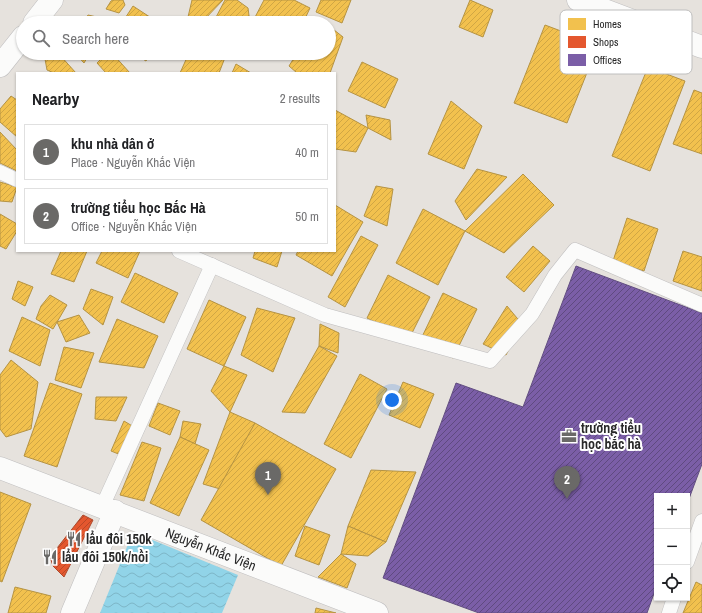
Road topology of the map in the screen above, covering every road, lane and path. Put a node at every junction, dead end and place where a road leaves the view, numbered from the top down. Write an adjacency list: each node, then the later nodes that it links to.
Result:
1 (52, 0): 4 (street)
2 (578, 0): 3 (street)
3 (604, 10)
4 (39, 16)
5 (692, 43): 7 (street)
6 (16, 46): 8 (street)
7 (702, 47)
8 (0, 66)
9 (0, 172): 10 (lane)
10 (16, 180)
11 (181, 252): 12 (lane)
12 (212, 265): 13 (lane); 15 (lane)
13 (702, 305)
14 (0, 468): 15 (street, Nguyễn Khắc Viện)
15 (109, 509): 19 (street); 20 (street, Nguyễn Khắc Viện)
16 (702, 521): 17 (lane)
17 (690, 554)
18 (673, 601): 21 (lane)
19 (72, 613)
20 (377, 613)
21 (669, 613)

